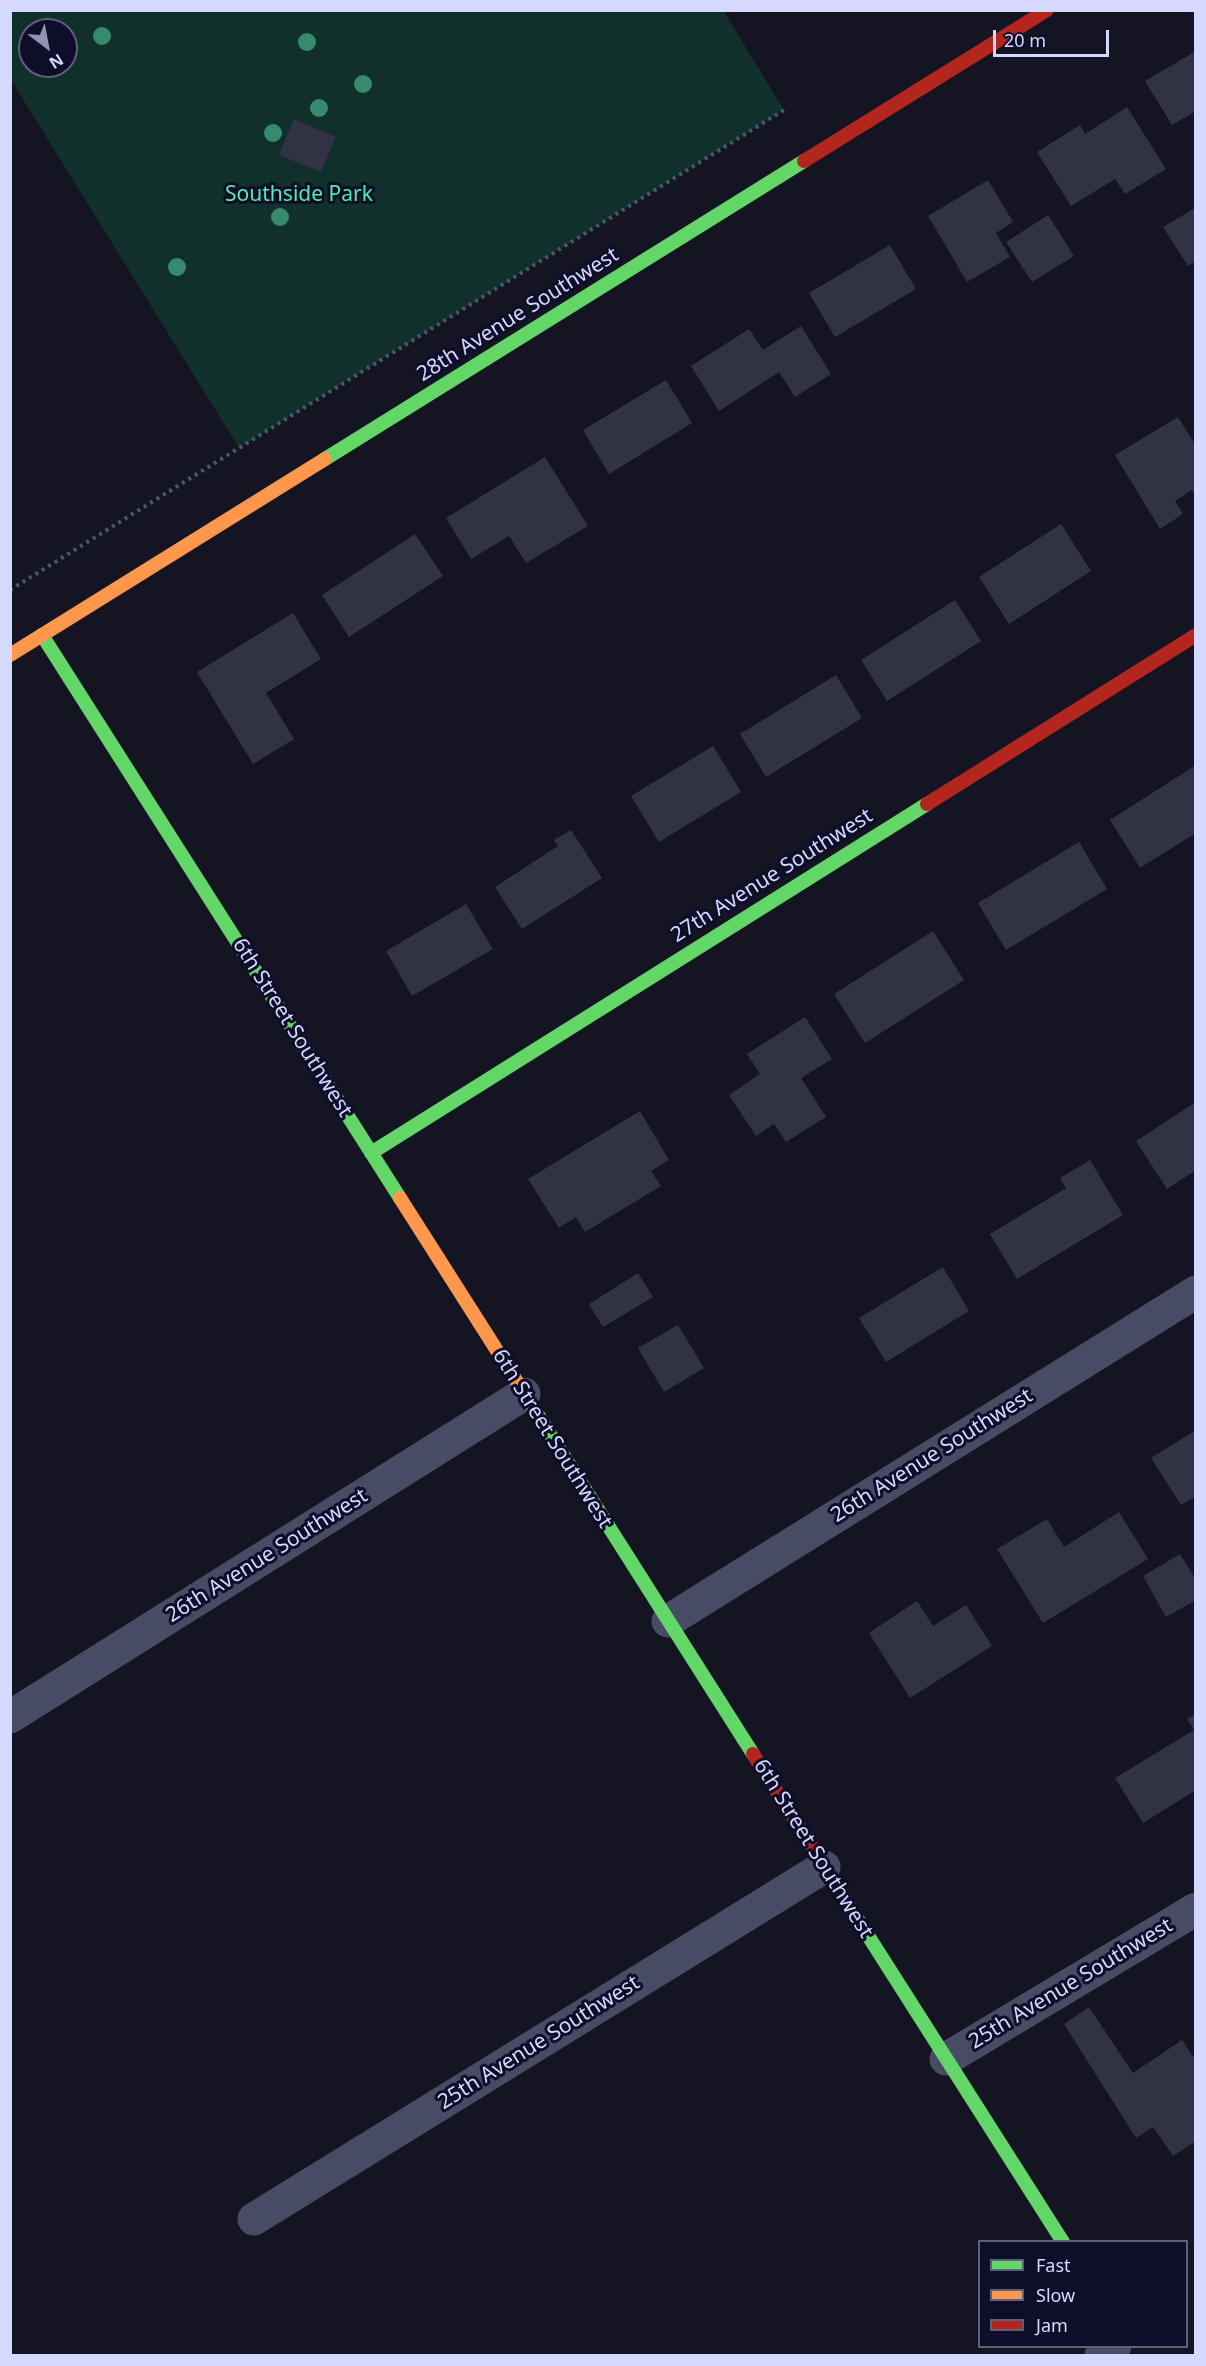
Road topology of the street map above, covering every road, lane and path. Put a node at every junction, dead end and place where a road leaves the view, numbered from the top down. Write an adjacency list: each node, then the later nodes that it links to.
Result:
1 (1047, 10): 4 (street, 28th Avenue Southwest)
2 (784, 110): 3 (path)
3 (10, 590)
4 (42, 635): 6 (street, 28th Avenue Southwest); 7 (street, 6th Street Southwest)
5 (1196, 635): 7 (street, 27th Avenue Southwest)
6 (10, 655)
7 (371, 1153): 9 (street, 6th Street Southwest)
8 (1196, 1292): 10 (street, 26th Avenue Southwest)
9 (524, 1394): 10 (street, 6th Street Southwest); 11 (street, 26th Avenue Southwest)
10 (668, 1621): 12 (street, 6th Street Southwest)
11 (10, 1717)
12 (824, 1867): 14 (street, 6th Street Southwest); 15 (street, 25th Avenue Southwest)
13 (1196, 1909): 14 (street, 25th Avenue Southwest)
14 (946, 2059): 16 (street, 6th Street Southwest)
15 (254, 2219)
16 (1062, 2240)

